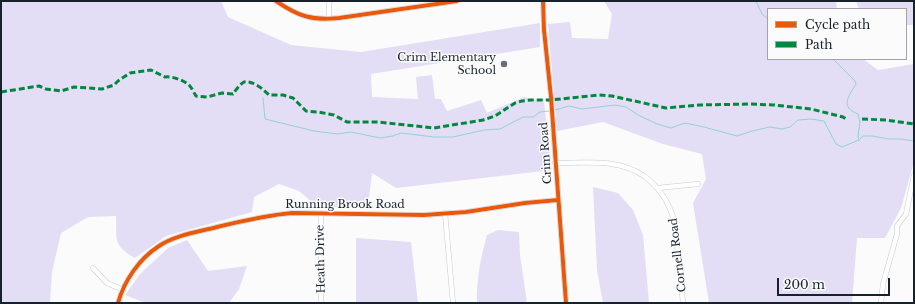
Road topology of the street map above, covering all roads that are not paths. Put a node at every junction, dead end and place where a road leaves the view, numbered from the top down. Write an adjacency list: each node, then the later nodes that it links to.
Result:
1 (276, 1): 6 (street)
2 (329, 1): 6 (street)
3 (457, 1): 5 (street)
4 (543, 1): 7 (street, Crim Road)
5 (424, 3): 6 (street)
6 (329, 19)
7 (555, 163): 10 (street, Cornell Road); 11 (street, Crim Road)
8 (914, 175): 21 (street)
9 (698, 184): 10 (street)
10 (657, 188): 20 (street, Cornell Road)
11 (558, 200): 13 (street, Running Brook Road); 19 (street, Crim Road)
12 (321, 214): 13 (street, Running Brook Road); 15 (street, Running Brook Road); 17 (street, Heath Drive)
13 (445, 214): 18 (street)
14 (93, 268): 15 (street)
15 (123, 290): 16 (street, Running Brook Road)
16 (118, 303)
17 (321, 303)
18 (453, 303)
19 (566, 303)
20 (683, 303)
21 (881, 303)

